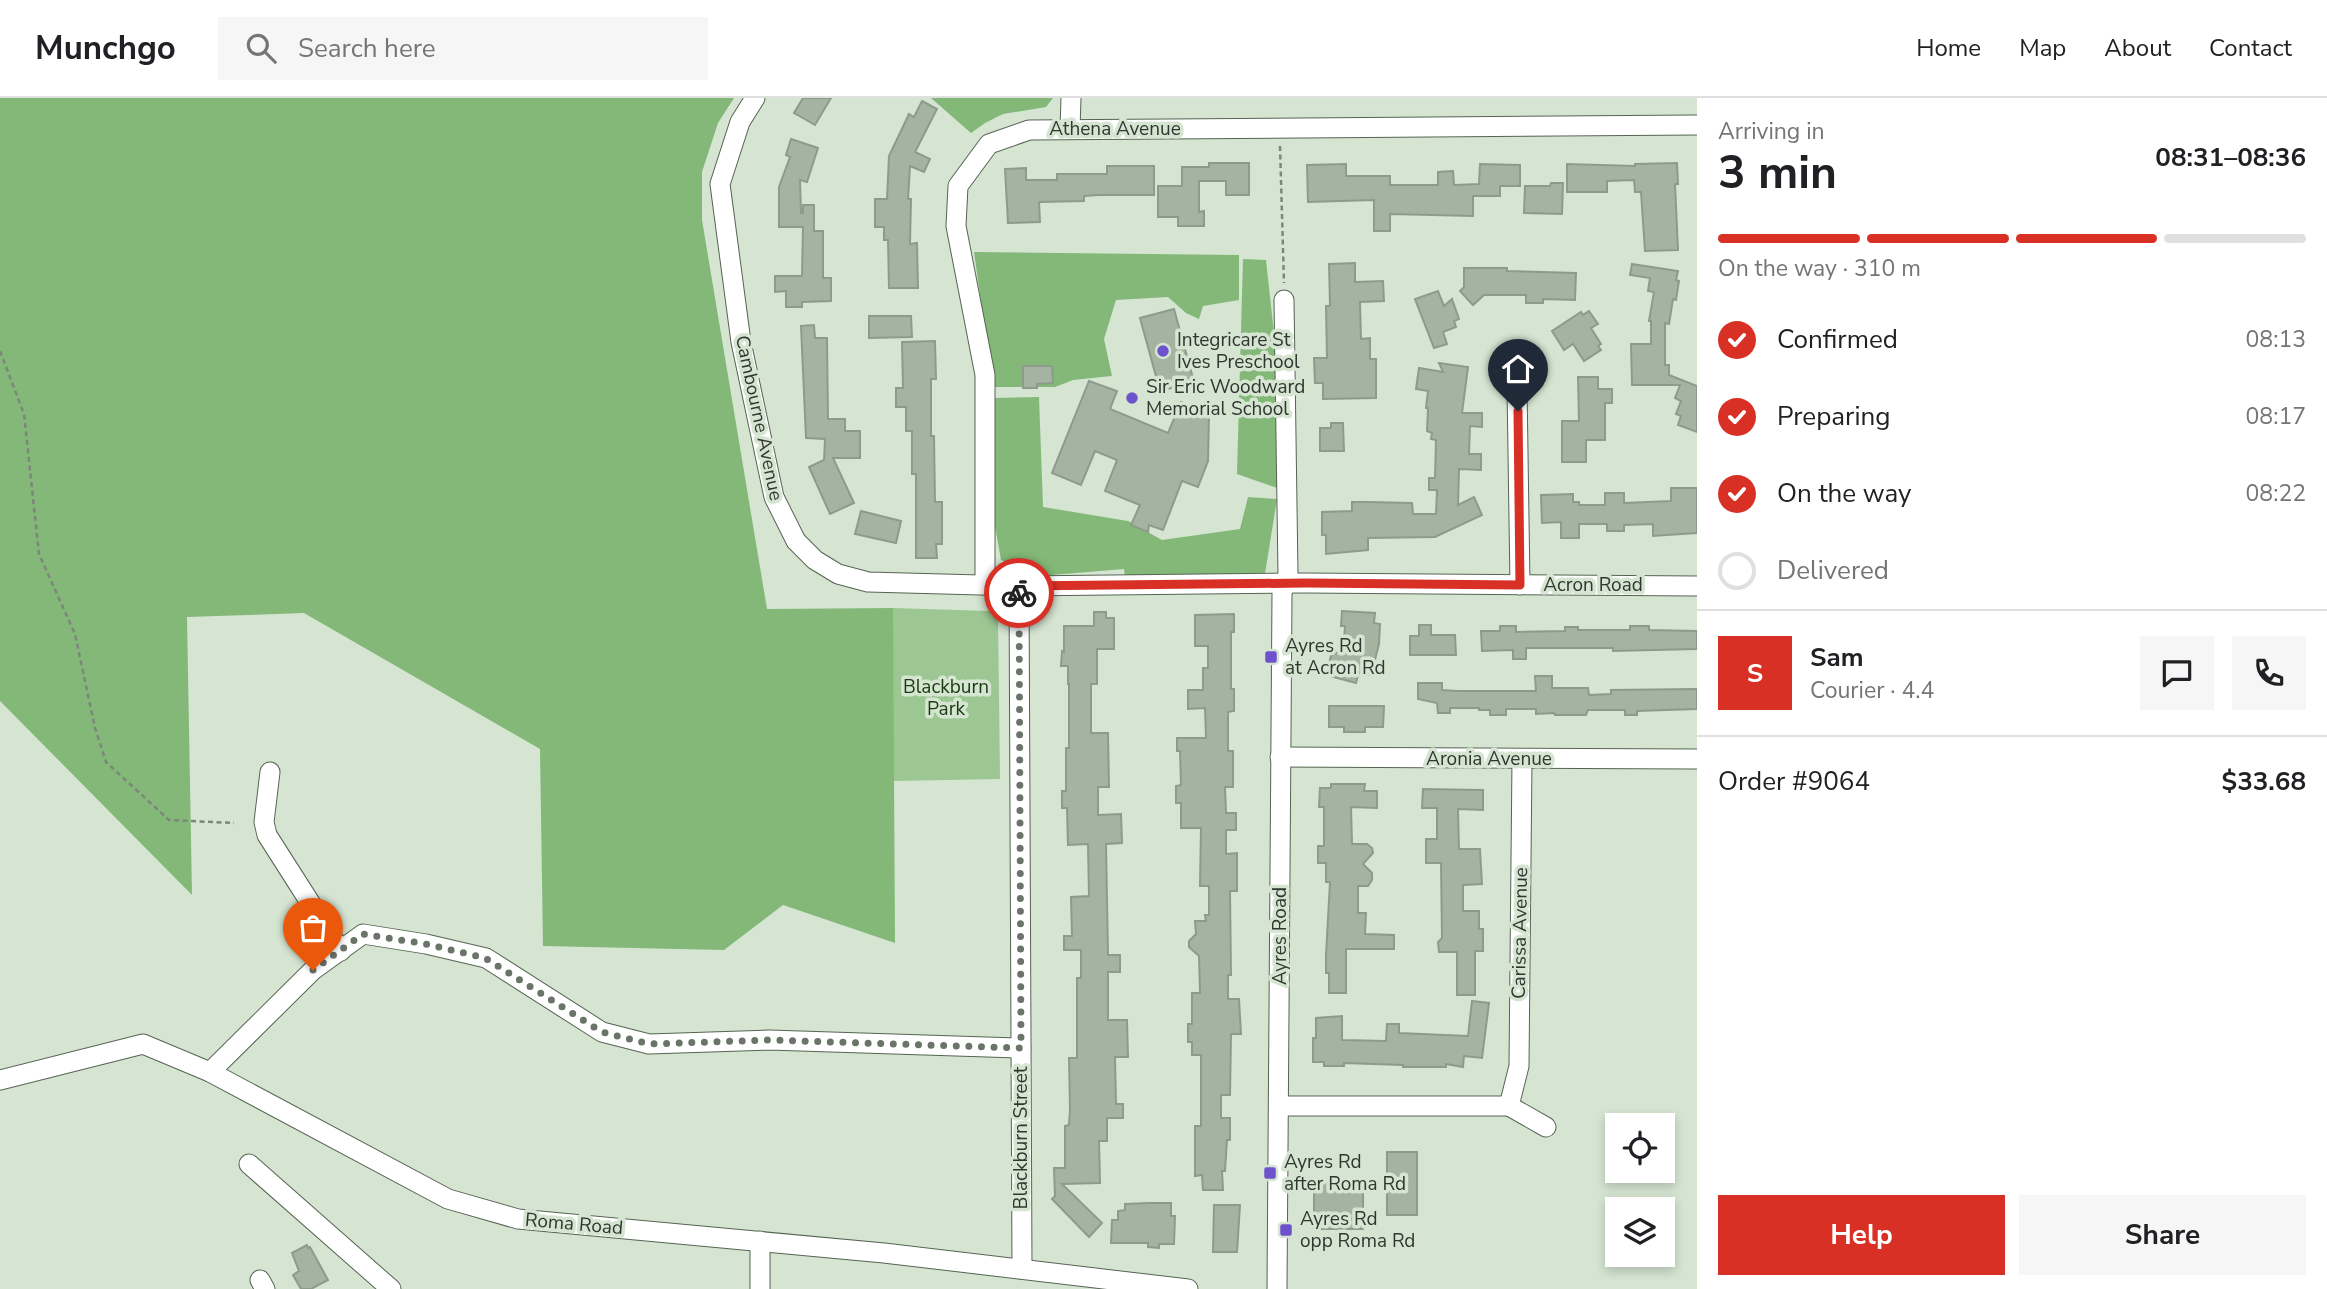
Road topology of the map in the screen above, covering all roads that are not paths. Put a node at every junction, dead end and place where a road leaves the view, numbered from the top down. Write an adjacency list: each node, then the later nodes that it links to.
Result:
1 (755, 98): 8 (street, Cambourne Avenue)
2 (1071, 98): 4 (street)
3 (1697, 125): 4 (street, Athena Avenue)
4 (1070, 129): 8 (street, Athena Avenue)
5 (1284, 300): 7 (street, Ayres Road)
6 (1517, 386): 9 (street)
7 (1285, 583): 9 (street, Acron Road); 10 (street, Acron Road); 12 (street, Ayres Road)
8 (985, 585): 10 (street, Acron Road)
9 (1520, 585): 11 (street, Acron Road)
10 (1019, 586): 17 (street, Blackburn Street)
11 (1697, 586)
12 (1280, 757): 13 (street, Aronia Avenue); 20 (street, Ayres Road)
13 (1522, 759): 14 (street, Aronia Avenue); 21 (street, Carissa Avenue)
14 (1697, 759)
15 (270, 772): 16 (street)
16 (341, 951): 17 (street); 18 (street)
17 (1021, 1048): 25 (street, Blackburn Street)
18 (210, 1072): 19 (street, Roma Road); 24 (street, Roma Road)
19 (0, 1080)
20 (1280, 1106): 21 (street); 29 (street, Ayres Road)
21 (1509, 1106): 22 (street)
22 (1546, 1127)
23 (250, 1164): 26 (street)
24 (760, 1241): 25 (street, Roma Road); 27 (street)
25 (1022, 1269): 28 (street, Roma Road)
26 (391, 1289)
27 (760, 1289)
28 (1188, 1289)
29 (1278, 1289)

